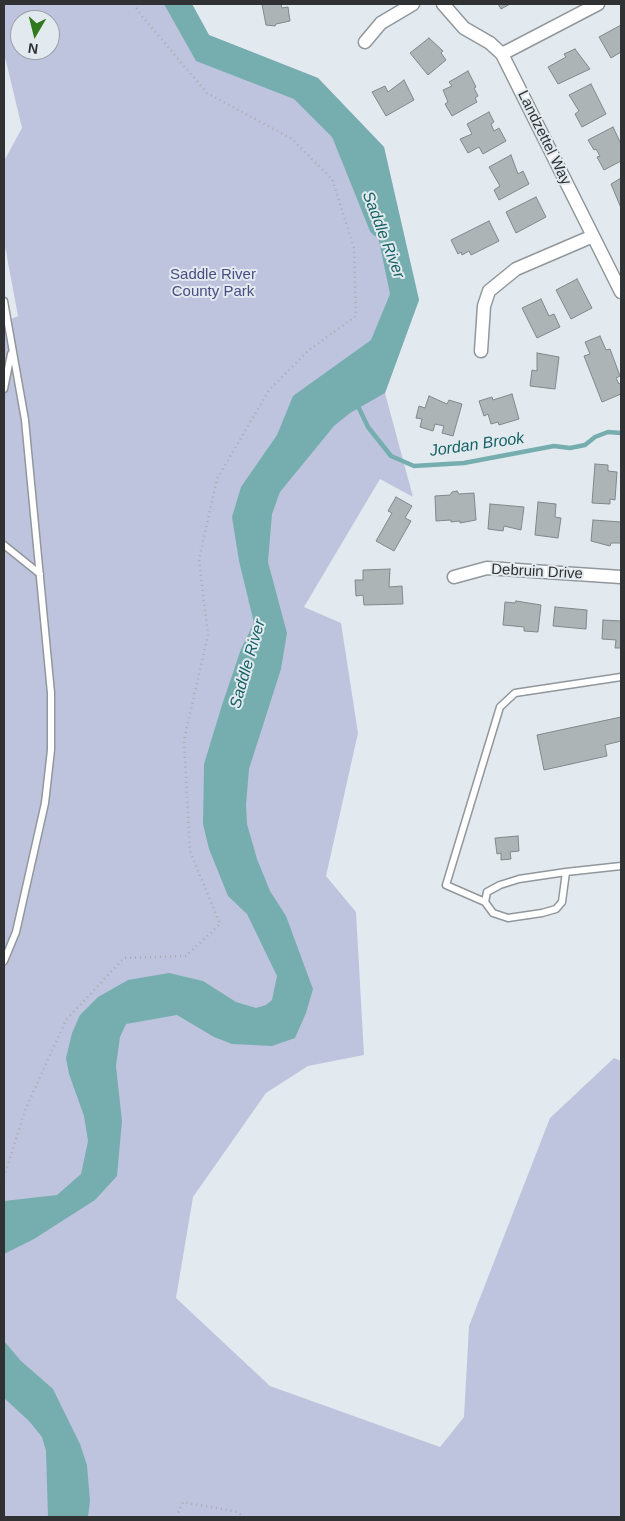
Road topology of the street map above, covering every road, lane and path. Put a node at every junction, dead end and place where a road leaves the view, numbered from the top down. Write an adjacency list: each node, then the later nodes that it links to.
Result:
1 (134, 4): 22 (path)
2 (413, 4): 5 (street)
3 (443, 4): 6 (street, Landzettel Way)
4 (598, 4): 6 (street)
5 (365, 42)
6 (502, 54): 7 (street, Landzettel Way)
7 (593, 236): 8 (street, Landzettel Way); 11 (street)
8 (621, 292)
9 (4, 301): 10 (lane)
10 (12, 348): 12 (lane); 14 (lane)
11 (481, 351)
12 (4, 389)
13 (4, 544): 14 (lane)
14 (40, 574): 21 (lane)
15 (454, 577): 16 (street, Debruin Drive)
16 (621, 577)
17 (621, 677): 20 (lane)
18 (621, 866): 19 (lane)
19 (566, 872): 20 (lane); 20 (lane)
20 (485, 902)
21 (4, 961)
22 (4, 1177)
23 (176, 1517): 24 (path)
24 (244, 1517)

